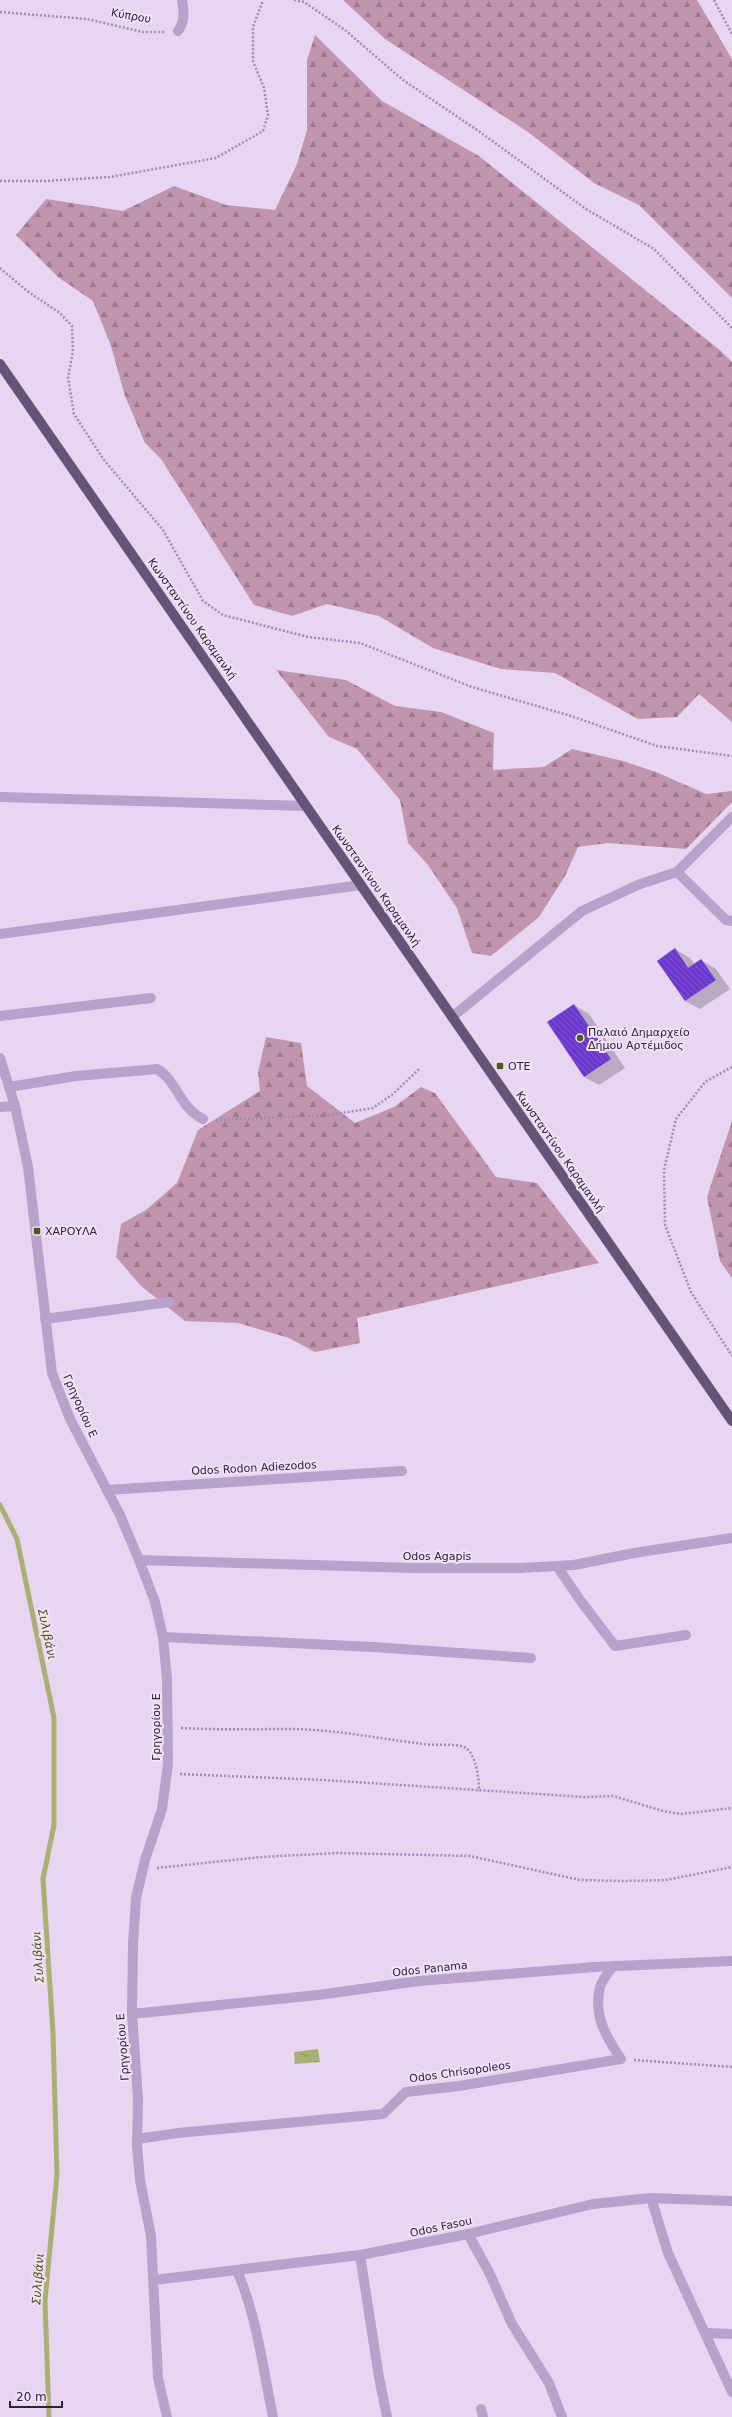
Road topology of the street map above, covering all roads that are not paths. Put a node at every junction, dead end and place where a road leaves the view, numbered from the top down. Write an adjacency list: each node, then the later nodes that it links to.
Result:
1 (182, 0): 2 (street)
2 (178, 31)
3 (0, 364): 5 (main road, Κωνσταντίνου Καραμανλή)
4 (0, 797): 5 (street)
5 (306, 806): 8 (main road, Κωνσταντίνου Καραμανλή)
6 (732, 817): 7 (street)
7 (677, 872): 9 (street); 13 (street)
8 (361, 885): 10 (street); 13 (main road, Κωνσταντίνου Καραμανλή)
9 (732, 921)
10 (0, 934)
11 (151, 998): 12 (street)
12 (0, 1016)
13 (452, 1017): 21 (main road, Κωνσταντίνου Καραμανλή)
14 (0, 1058): 15 (street, Γρηγορίου Ε)
15 (9, 1087): 16 (street, Γρηγορίου Ε); 18 (street)
16 (15, 1106): 17 (street); 20 (street, Γρηγορίου Ε)
17 (0, 1107)
18 (203, 1119)
19 (169, 1302): 20 (street)
20 (45, 1319): 23 (street, Γρηγορίου Ε)
21 (732, 1421)
22 (402, 1471): 23 (street, Odos Rodon Adiezodos)
23 (107, 1490): 25 (street, Γρηγορίου Ε)
24 (732, 1538): 26 (street, Odos Agapis)
25 (139, 1560): 26 (street, Odos Agapis); 28 (street, Γρηγορίου Ε)
26 (557, 1566): 27 (street)
27 (686, 1635)
28 (163, 1637): 29 (street); 32 (street, Γρηγορίου Ε)
29 (531, 1658)
30 (732, 1961): 31 (street, Odos Panama)
31 (613, 1966): 32 (street, Odos Panama); 33 (street, Odos Chrisopoleos)
32 (132, 2014): 33 (street, Γρηγορίου Ε)
33 (137, 2139): 39 (street, Γρηγορίου Ε)
34 (651, 2198): 35 (street, Odos Fasou); 36 (street, Odos Fasou); 40 (street)
35 (732, 2201)
36 (468, 2234): 37 (street, Odos Fasou); 46 (street)
37 (360, 2256): 38 (street, Odos Fasou); 45 (street)
38 (237, 2271): 39 (street, Odos Fasou); 44 (street)
39 (154, 2280): 43 (street, Γρηγορίου Ε)
40 (706, 2333): 41 (street); 42 (street)
41 (732, 2334)
42 (732, 2392)
43 (167, 2417)
44 (272, 2417)
45 (387, 2417)
46 (562, 2417)

